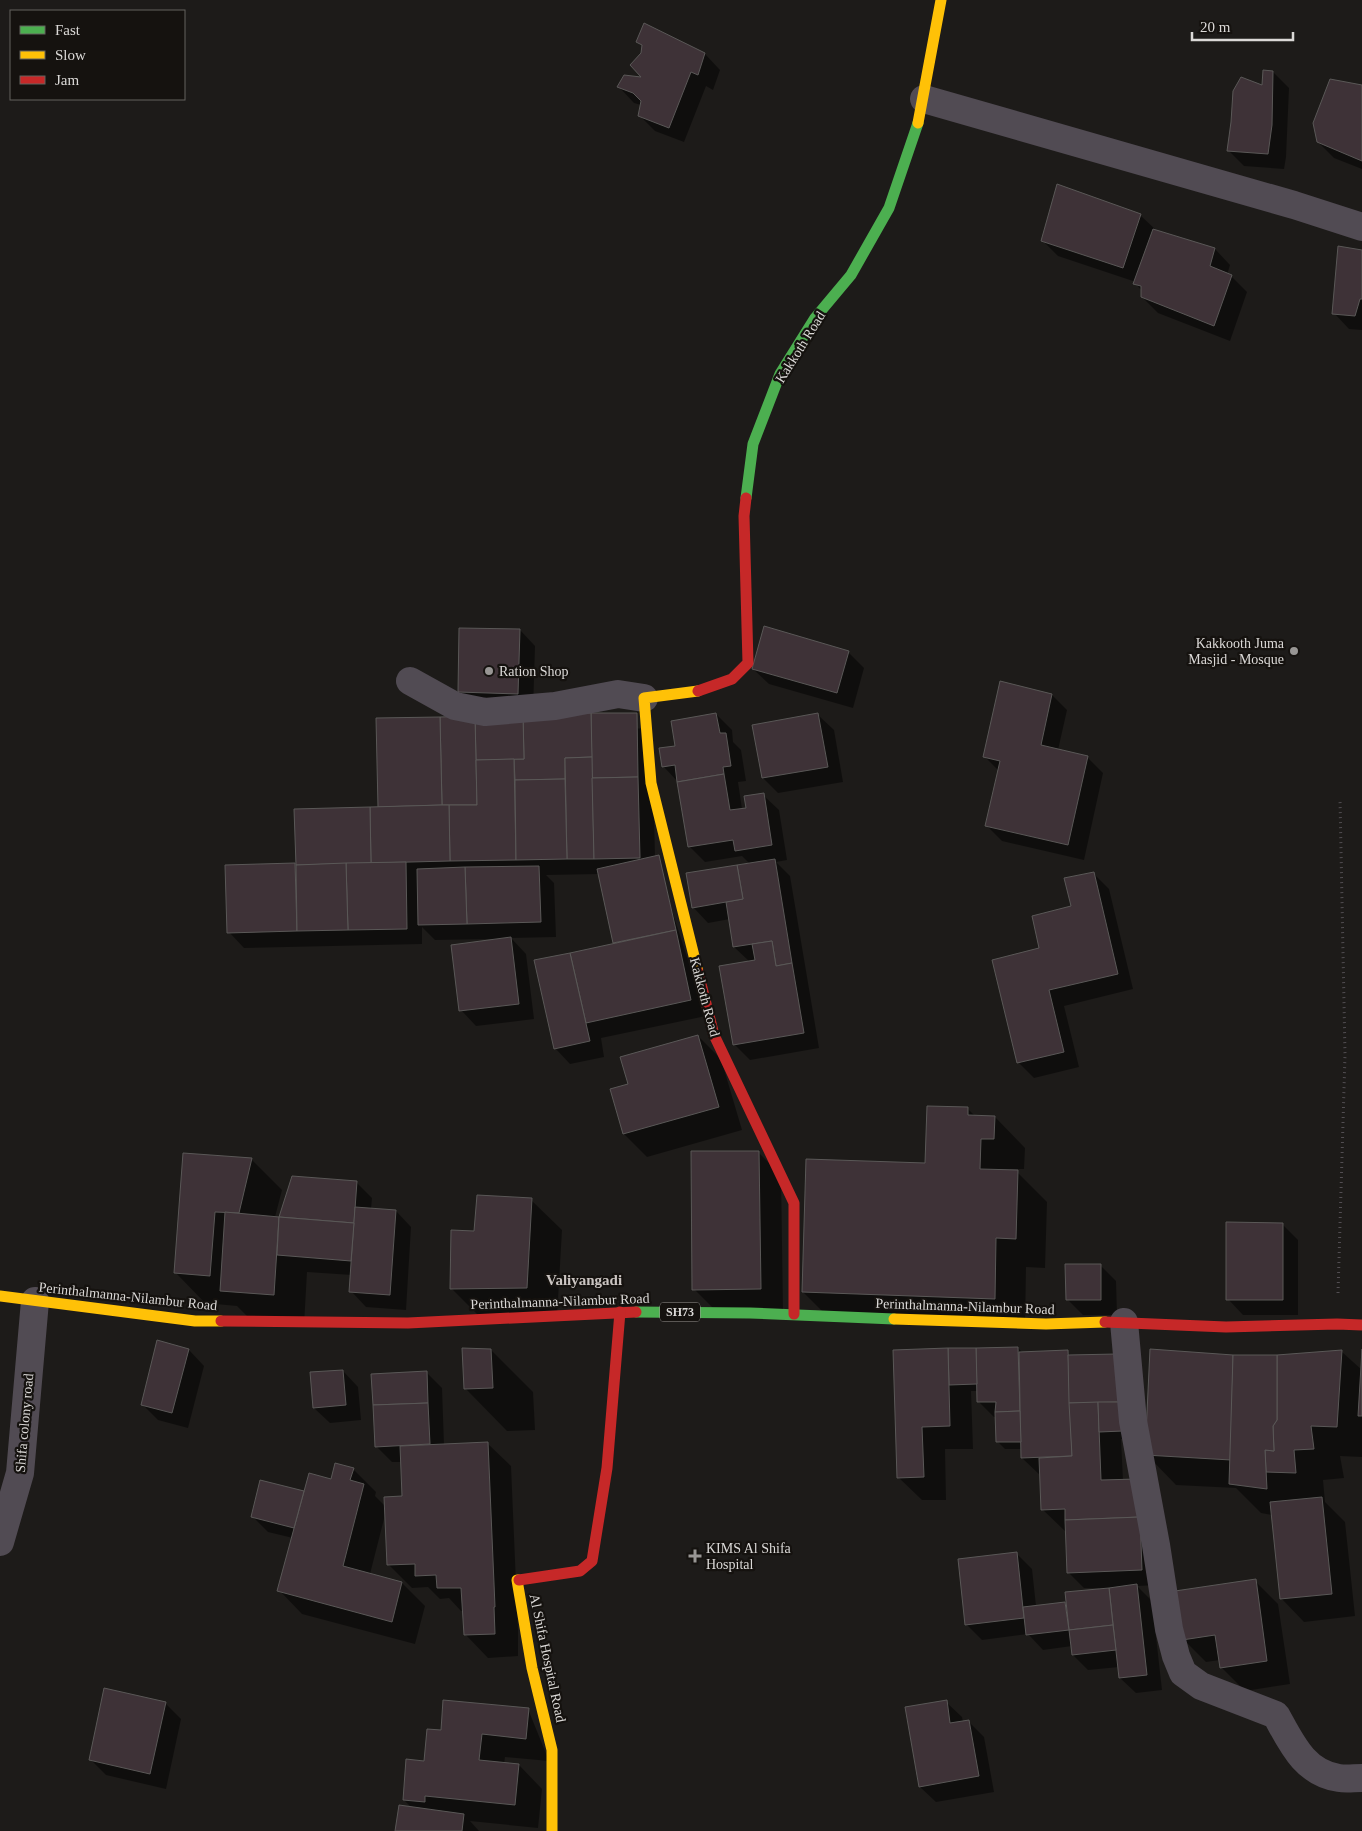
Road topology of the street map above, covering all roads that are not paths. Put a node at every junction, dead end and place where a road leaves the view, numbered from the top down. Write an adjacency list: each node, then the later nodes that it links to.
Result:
1 (941, 0): 2 (street, Kakkoth Road)
2 (924, 99): 3 (street); 5 (street, Kakkoth Road)
3 (1362, 227)
4 (410, 681): 5 (street, Kakkoth Road)
5 (644, 698): 9 (street, Kakkoth Road)
6 (0, 1296): 7 (street, Perinthalmanna-Nilambur Road / SH73)
7 (35, 1300): 8 (street, Perinthalmanna-Nilambur Road / SH73); 12 (street, Shifa colony road)
8 (620, 1312): 9 (street, Perinthalmanna-Nilambur Road / SH73); 14 (street, Al Shifa Hospital Road)
9 (794, 1314): 10 (street, Perinthalmanna-Nilambur Road / SH73)
10 (1124, 1322): 11 (street, Perinthalmanna-Nilambur Road / SH73); 13 (street)
11 (1362, 1325)
12 (0, 1542)
13 (1362, 1778)
14 (552, 1831)

